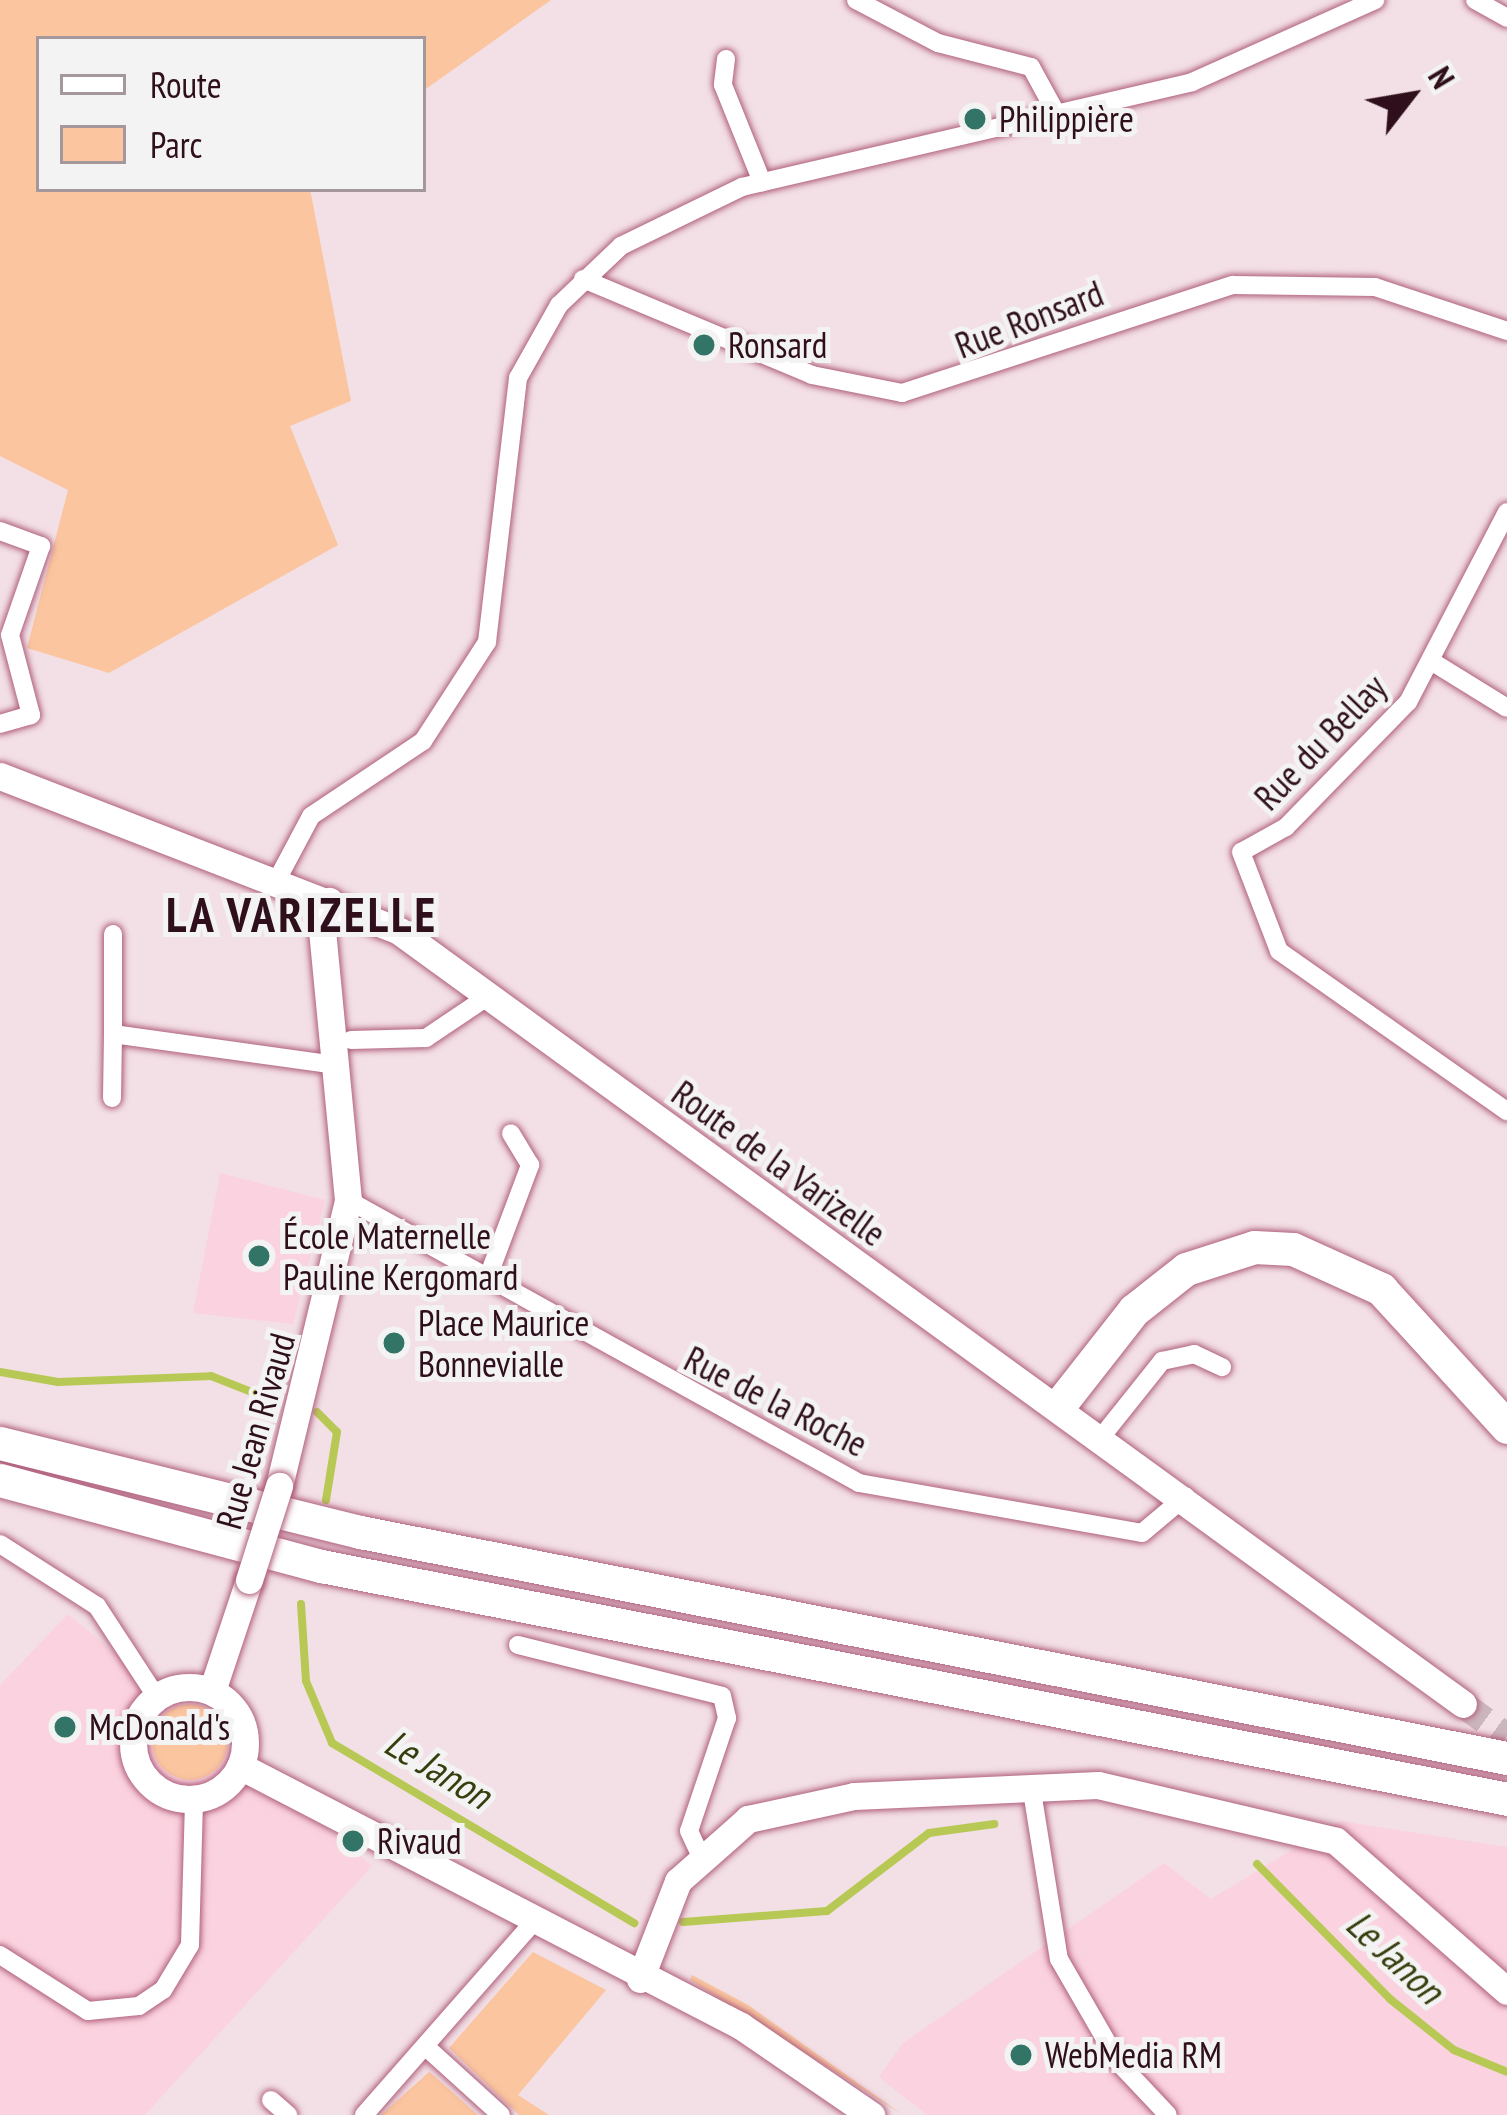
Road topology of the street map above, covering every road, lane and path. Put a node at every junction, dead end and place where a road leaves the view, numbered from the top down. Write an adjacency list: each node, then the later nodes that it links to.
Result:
1 (1375, 0): 6 (street)
2 (1475, 0): 4 (street)
3 (862, 2): 6 (street)
4 (1507, 18)
5 (726, 58): 7 (street)
6 (1054, 109): 7 (street)
7 (762, 182): 8 (street)
8 (583, 279): 9 (street, Rue Ronsard); 16 (street)
9 (1507, 331)
10 (1507, 512): 12 (street, Rue du Bellay)
11 (0, 531): 14 (street)
12 (1431, 662): 13 (street, Rue du Bellay); 23 (street, Rue du Bellay)
13 (1507, 708)
14 (0, 724)
15 (0, 776): 16 (street, Route de la Varizelle)
16 (277, 880): 17 (street, Route de la Varizelle)
17 (329, 901): 19 (street, Route de la Varizelle); 21 (street, Rue Jean Rivaud)
18 (113, 934): 20 (street)
19 (490, 995): 21 (street); 28 (street, Route de la Varizelle)
20 (113, 1034): 21 (street); 22 (street)
21 (344, 1052): 25 (street, Rue Jean Rivaud)
22 (112, 1098)
23 (1507, 1111)
24 (511, 1133): 26 (street)
25 (348, 1200): 26 (street); 36 (street, Rue Jean Rivaud, bridge)
26 (488, 1277): 33 (street, Rue de la Roche)
27 (1222, 1367): 30 (street)
28 (1061, 1403): 29 (highway); 30 (street, Route de la Varizelle)
29 (1507, 1427)
30 (1103, 1435): 33 (street, Route de la Varizelle)
31 (0, 1443): 39 (highway)
32 (0, 1480): 42 (highway)
33 (1186, 1496): 38 (street, Route de la Varizelle)
34 (0, 1544): 37 (street)
35 (518, 1645): 44 (street)
36 (212, 1691): 37 (street); 40 (street)
37 (156, 1696): 43 (street)
38 (1463, 1704)
39 (1507, 1758)
40 (240, 1766): 43 (street); 45 (street)
41 (1031, 1785): 44 (street); 48 (street); 55 (street)
42 (1507, 1799)
43 (194, 1800): 46 (street)
44 (700, 1855): 47 (street)
45 (532, 1924): 47 (street); 49 (street)
46 (0, 1954)
47 (640, 1979): 54 (street)
48 (1507, 1990)
49 (426, 2047): 52 (street); 53 (street)
50 (271, 2100): 51 (street)
51 (288, 2115)
52 (364, 2115)
53 (501, 2115)
54 (871, 2115)
55 (1168, 2115)

